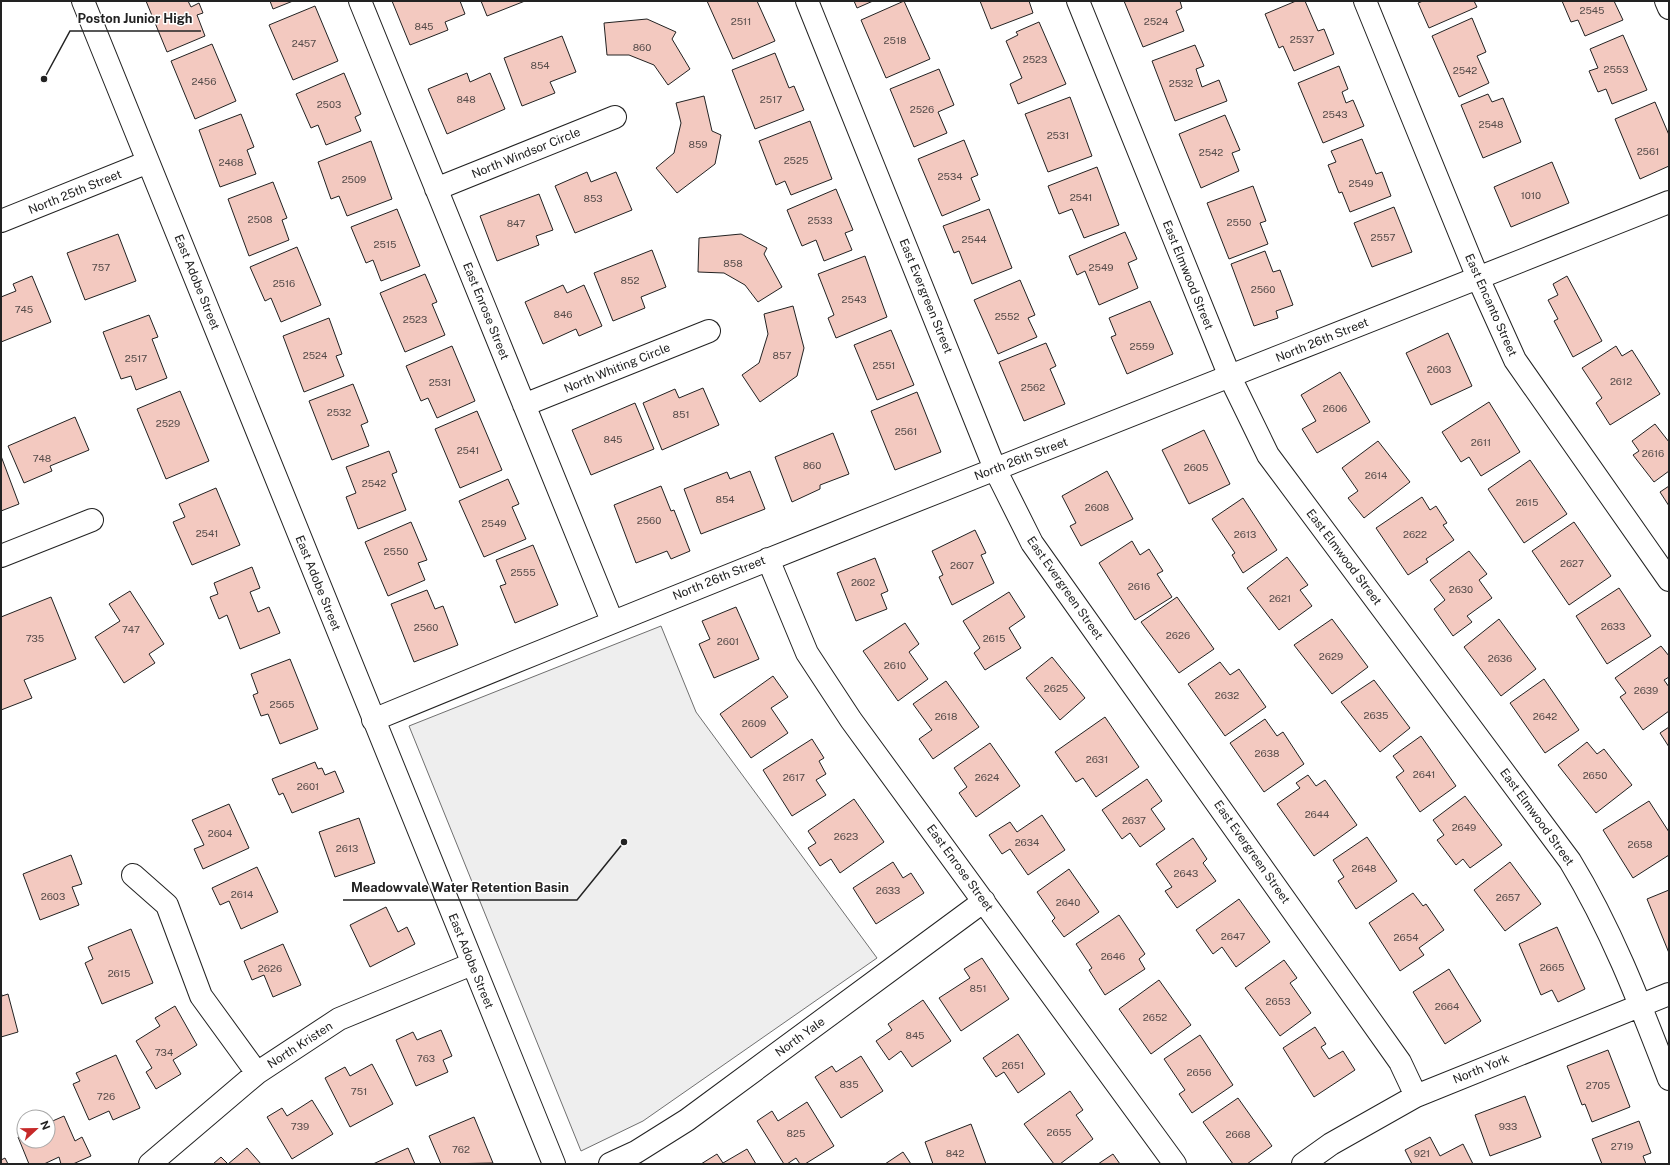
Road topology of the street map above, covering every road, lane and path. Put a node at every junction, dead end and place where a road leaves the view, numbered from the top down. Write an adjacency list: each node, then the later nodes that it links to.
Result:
1 (83, 1): 9 (street, East Adobe Street)
2 (360, 1): 10 (street, East Enrose Street)
3 (807, 1): 17 (street, East Evergreen Street)
4 (1078, 1): 15 (street, East Elmwood Street)
5 (1365, 1): 13 (street, East Encanto Street)
6 (1666, 1): 7 (street)
7 (1669, 8)
8 (615, 117): 10 (street, North Windsor Circle)
9 (148, 162): 12 (street, North 25th Street); 23 (street, East Adobe Street)
10 (436, 189): 16 (street, East Enrose Street)
11 (1669, 202): 13 (street, North 26th Street)
12 (1, 221)
13 (1478, 278): 15 (street, North 26th Street); 21 (street, East Encanto Street)
14 (709, 331): 16 (street, North Whiting Circle)
15 (1230, 377): 17 (street, North 26th Street); 28 (street, East Elmwood Street)
16 (524, 405): 22 (street, East Enrose Street)
17 (995, 469): 20 (street, North 26th Street); 31 (street, East Evergreen Street)
18 (92, 520): 19 (street)
19 (1, 556)
20 (768, 559): 22 (street, North 26th Street); 25 (street, East Enrose Street)
21 (1669, 580)
22 (612, 621): 23 (street, North 26th Street)
23 (373, 720): 26 (street, East Adobe Street)
24 (133, 875): 29 (street)
25 (984, 902): 34 (street, North Yale); 35 (street, East Enrose Street)
26 (472, 964): 29 (street, North Kristen); 33 (street, East Adobe Street)
27 (1669, 994): 28 (street, North York)
28 (1640, 1005): 30 (street, East Elmwood Street); 31 (street, North York)
29 (257, 1072): 32 (street, North Kristen)
30 (1669, 1079)
31 (1416, 1096): 36 (street, North York)
32 (150, 1164)
33 (554, 1164)
34 (610, 1164)
35 (1175, 1164)
36 (1303, 1164)

